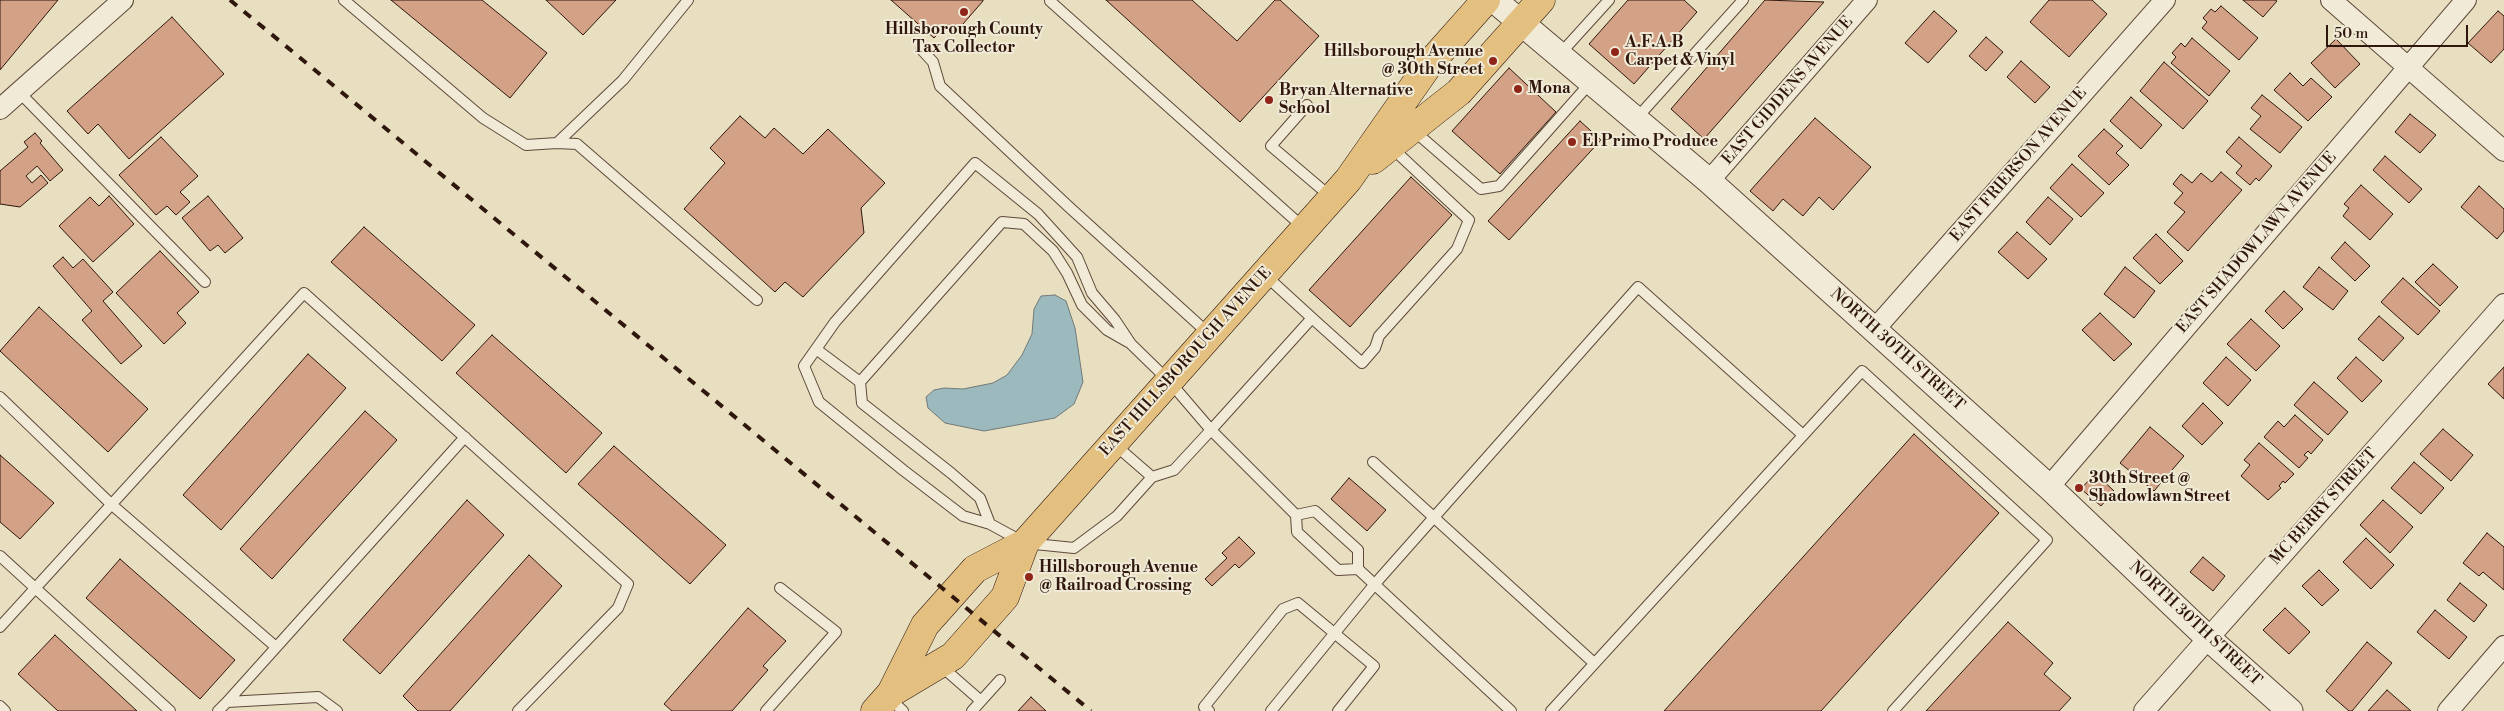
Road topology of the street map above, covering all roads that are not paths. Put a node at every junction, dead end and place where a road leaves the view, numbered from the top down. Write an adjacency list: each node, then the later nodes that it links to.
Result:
1 (123, 0): 19 (street)
2 (344, 0): 24 (lane)
3 (688, 0): 24 (lane)
4 (1486, 0): 28 (main road, EAST HILLSBOROUGH AVENUE)
5 (1494, 0): 14 (street, NORTH 30TH STREET)
6 (1541, 0): 14 (main road, EAST HILLSBOROUGH AVENUE)
7 (1609, 0): 16 (lane)
8 (1742, 0): 22 (lane)
9 (1867, 0): 27 (street, EAST GIDDENS AVENUE)
10 (2165, 0): 35 (street, EAST FRIERSON AVENUE)
11 (2331, 0): 17 (street)
12 (2466, 0): 17 (street, EAST SHADOWLAWN AVENUE)
13 (1050, 1): 29 (lane)
14 (1522, 22): 16 (street, NORTH 30TH STREET); 23 (main road, EAST HILLSBOROUGH AVENUE)
15 (921, 49): 36 (lane)
16 (1560, 54): 18 (street, NORTH 30TH STREET)
17 (2407, 69): 26 (street); 48 (street, EAST SHADOWLAWN AVENUE)
18 (1592, 82): 22 (street, NORTH 30TH STREET); 23 (lane)
19 (19, 92): 21 (street); 31 (lane)
20 (1307, 105): 28 (lane)
21 (0, 109)
22 (1636, 119): 27 (street, NORTH 30TH STREET)
23 (1412, 129): 25 (main road, EAST HILLSBOROUGH AVENUE)
24 (557, 143): 32 (lane)
25 (1391, 146): 28 (main road, EAST HILLSBOROUGH AVENUE); 34 (lane)
26 (2504, 151)
27 (1708, 181): 35 (street, NORTH 30TH STREET)
28 (1340, 189): 29 (main road, EAST HILLSBOROUGH AVENUE)
29 (1305, 229): 30 (main road, EAST HILLSBOROUGH AVENUE)
30 (1264, 274): 34 (lane); 36 (main road, EAST HILLSBOROUGH AVENUE)
31 (205, 282)
32 (756, 300)
33 (2504, 304): 61 (street, MC BERRY STREET)
34 (1312, 318): 42 (lane)
35 (1874, 330): 48 (street, NORTH 30TH STREET)
36 (1210, 335): 39 (main road, EAST HILLSBOROUGH AVENUE)
37 (1130, 344): 38 (lane); 39 (lane); 40 (lane)
38 (816, 349): 40 (lane); 52 (lane)
39 (1169, 381): 42 (lane); 45 (main road, EAST HILLSBOROUGH AVENUE)
40 (860, 382): 52 (lane)
41 (0, 397): 49 (lane)
42 (1212, 430): 47 (lane); 50 (lane)
43 (1803, 435): 51 (lane); 65 (lane); 83 (lane)
44 (465, 437): 49 (lane); 63 (lane); 75 (lane)
45 (1114, 444): 47 (lane); 53 (main road, EAST HILLSBOROUGH AVENUE)
46 (1373, 462): 51 (lane)
47 (1152, 477): 53 (lane)
48 (2049, 487): 61 (street, NORTH 30TH STREET)
49 (111, 504): 57 (lane); 63 (lane)
50 (1296, 515): 55 (lane); 55 (lane)
51 (1435, 518): 56 (lane); 65 (lane)
52 (990, 524): 53 (lane)
53 (1025, 544): 64 (main road, EAST HILLSBOROUGH AVENUE); 69 (main road, EAST HILLSBOROUGH AVENUE)
54 (0, 556): 57 (lane)
55 (1358, 569): 56 (lane)
56 (1374, 585): 60 (lane); 81 (lane)
57 (35, 588): 59 (lane); 72 (lane)
58 (780, 588): 76 (lane)
59 (0, 627)
60 (1335, 632): 78 (lane); 79 (lane); 80 (lane)
61 (2208, 638): 84 (street, MC BERRY STREET); 85 (street, NORTH 30TH STREET)
62 (2504, 646): 86 (street)
63 (276, 647): 68 (lane)
64 (939, 664): 67 (lane); 69 (main road, EAST HILLSBOROUGH AVENUE)
65 (1594, 664): 82 (lane)
66 (1000, 680): 67 (lane)
67 (981, 701): 77 (lane)
68 (227, 702): 73 (lane); 74 (lane)
69 (889, 703)
70 (0, 706): 71 (lane)
71 (5, 711)
72 (170, 711)
73 (218, 711)
74 (338, 711)
75 (518, 711)
76 (766, 711)
77 (972, 711)
78 (1209, 711)
79 (1271, 711)
80 (1338, 711)
81 (1511, 711)
82 (1551, 711)
83 (1893, 711)
84 (2144, 711)
85 (2290, 711)
86 (2448, 711)

